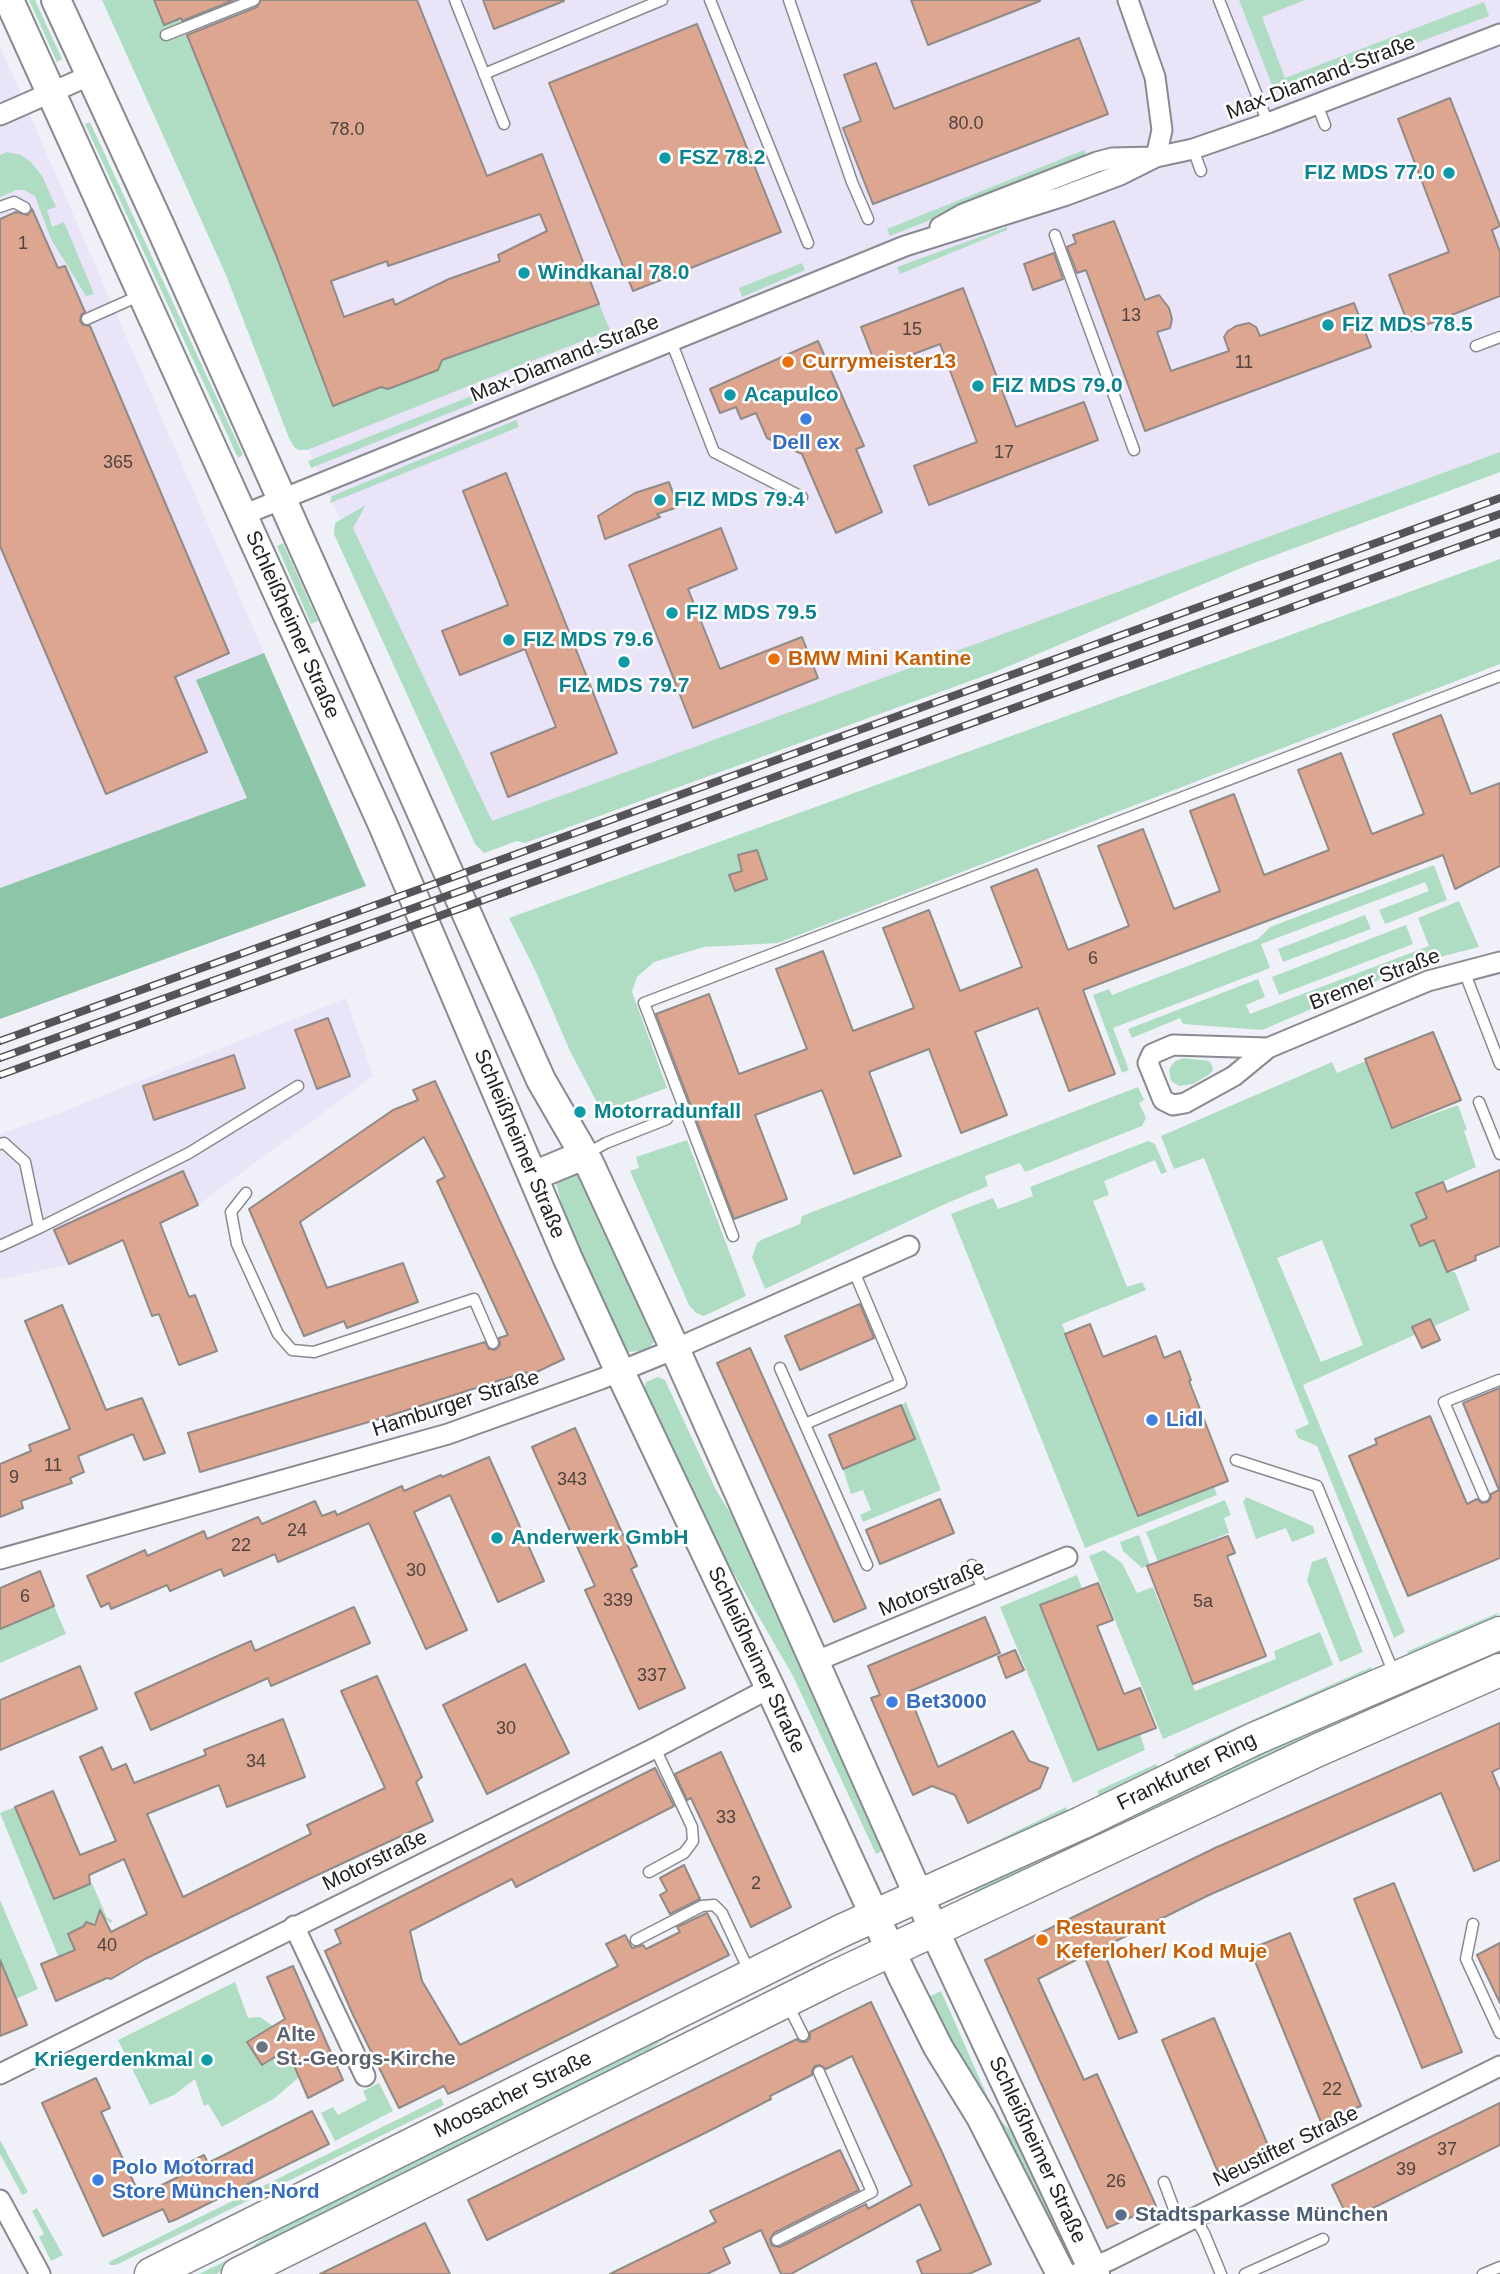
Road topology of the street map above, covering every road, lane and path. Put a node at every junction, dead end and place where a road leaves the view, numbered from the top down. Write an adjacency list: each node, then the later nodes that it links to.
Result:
1 (9, 0): 14 (main road, Schleißheimer Straße)
2 (56, 0): 13 (main road, Schleißheimer Straße)
3 (254, 0): 11 (lane)
4 (455, 0): 12 (lane)
5 (710, 0): 27 (lane)
6 (789, 0): 25 (lane)
7 (1128, 0): 21 (street)
8 (1219, 0): 17 (lane)
9 (660, 1): 12 (lane)
10 (1500, 34): 15 (street, Max-Diamand-Straße)
11 (166, 35)
12 (484, 74): 18 (lane)
13 (91, 75): 14 (street); 35 (main road, Schleißheimer Straße)
14 (50, 93): 16 (street); 28 (main road, Schleißheimer Straße)
15 (1317, 104): 17 (street, Max-Diamand-Straße); 19 (lane)
16 (0, 115)
17 (1269, 123): 20 (street, Max-Diamand-Straße)
18 (504, 124)
19 (1325, 125)
20 (1193, 149): 21 (street, Max-Diamand-Straße); 22 (lane)
21 (1156, 157): 31 (street, Max-Diamand-Straße)
22 (1201, 171)
23 (0, 207): 24 (lane)
24 (24, 208)
25 (868, 219)
26 (1055, 235): 33 (lane)
27 (808, 243)
28 (142, 295): 29 (lane); 36 (main road, Schleißheimer Straße)
29 (88, 319)
30 (1500, 337): 32 (lane)
31 (671, 341): 34 (lane); 35 (street, Max-Diamand-Straße)
32 (1476, 346)
33 (1134, 450)
34 (802, 497)
35 (282, 500): 36 (street, Max-Diamand-Straße); 47 (main road, Schleißheimer Straße)
36 (243, 515): 48 (main road, Schleißheimer Straße)
37 (1500, 676): 51 (lane)
38 (1500, 962): 39 (street, Bremer Straße)
39 (1464, 970): 40 (street, Bremer Straße); 41 (lane)
40 (1268, 1048): 40 (street, Bremer Straße)
41 (1500, 1064)
42 (298, 1086): 50 (lane)
43 (1479, 1102): 46 (lane)
44 (667, 1119): 47 (lane)
45 (0, 1144): 50 (lane)
46 (1500, 1154)
47 (584, 1155): 48 (main road); 56 (main road, Schleißheimer Straße)
48 (533, 1176): 58 (main road, Schleißheimer Straße)
49 (246, 1193): 55 (lane)
50 (39, 1228): 52 (lane)
51 (733, 1236)
52 (0, 1246)
53 (909, 1246): 54 (street, Hamburger Straße)
54 (853, 1269): 56 (street, Hamburger Straße); 60 (lane)
55 (493, 1343)
56 (675, 1349): 58 (street, Hamburger Straße); 69 (main road, Schleißheimer Straße)
57 (780, 1367): 60 (lane)
58 (620, 1372): 64 (street, Hamburger Straße); 72 (main road, Schleißheimer Straße)
59 (1499, 1380): 62 (lane)
60 (804, 1424): 65 (lane)
61 (1236, 1460): 71 (lane)
62 (1484, 1496)
63 (1067, 1557): 67 (street, Motorstraße)
64 (0, 1559)
65 (867, 1565)
66 (972, 1565): 67 (lane)
67 (984, 1591): 69 (street, Motorstraße)
68 (1500, 1633): 71 (main road, Frankfurter Ring)
69 (814, 1662): 75 (main road, Schleißheimer Straße)
70 (1500, 1670): 79 (main road, Frankfurter Ring)
71 (1395, 1677): 75 (main road, Frankfurter Ring)
72 (770, 1688): 73 (street, Motorstraße); 76 (main road, Schleißheimer Straße)
73 (655, 1748): 74 (lane); 78 (street, Motorstraße)
74 (649, 1872)
75 (919, 1896): 76 (main road, Frankfurter Ring); 79 (main road, Schleißheimer Straße)
76 (875, 1915): 81 (main road, Schleißheimer Straße); 82 (main road, Moosacher Straße)
77 (1473, 1924): 84 (lane)
78 (293, 1926): 88 (street, Motorstraße); 89 (street)
79 (934, 1930): 81 (main road, Frankfurter Ring); 96 (main road, Schleißheimer Straße)
80 (636, 1940): 82 (lane)
81 (891, 1951): 83 (main road, Moosacher Straße); 100 (main road, Schleißheimer Straße)
82 (751, 1975): 98 (main road, Moosacher Straße)
83 (786, 2001): 85 (lane); 99 (main road, Moosacher Straße)
84 (1500, 2033)
85 (803, 2035)
86 (1500, 2066): 92 (street, Neustifter Straße)
87 (820, 2072): 94 (lane)
88 (0, 2074)
89 (365, 2076)
90 (1164, 2182): 92 (lane)
91 (0, 2200): 97 (street)
92 (1188, 2221): 96 (street, Neustifter Straße); 101 (lane)
93 (1322, 2239): 102 (lane)
94 (777, 2240)
95 (1500, 2267): 103 (lane)
96 (1088, 2272)
97 (40, 2274)
98 (151, 2274)
99 (238, 2274)
100 (1061, 2274)
101 (1221, 2274)
102 (1245, 2274)
103 (1483, 2274)

